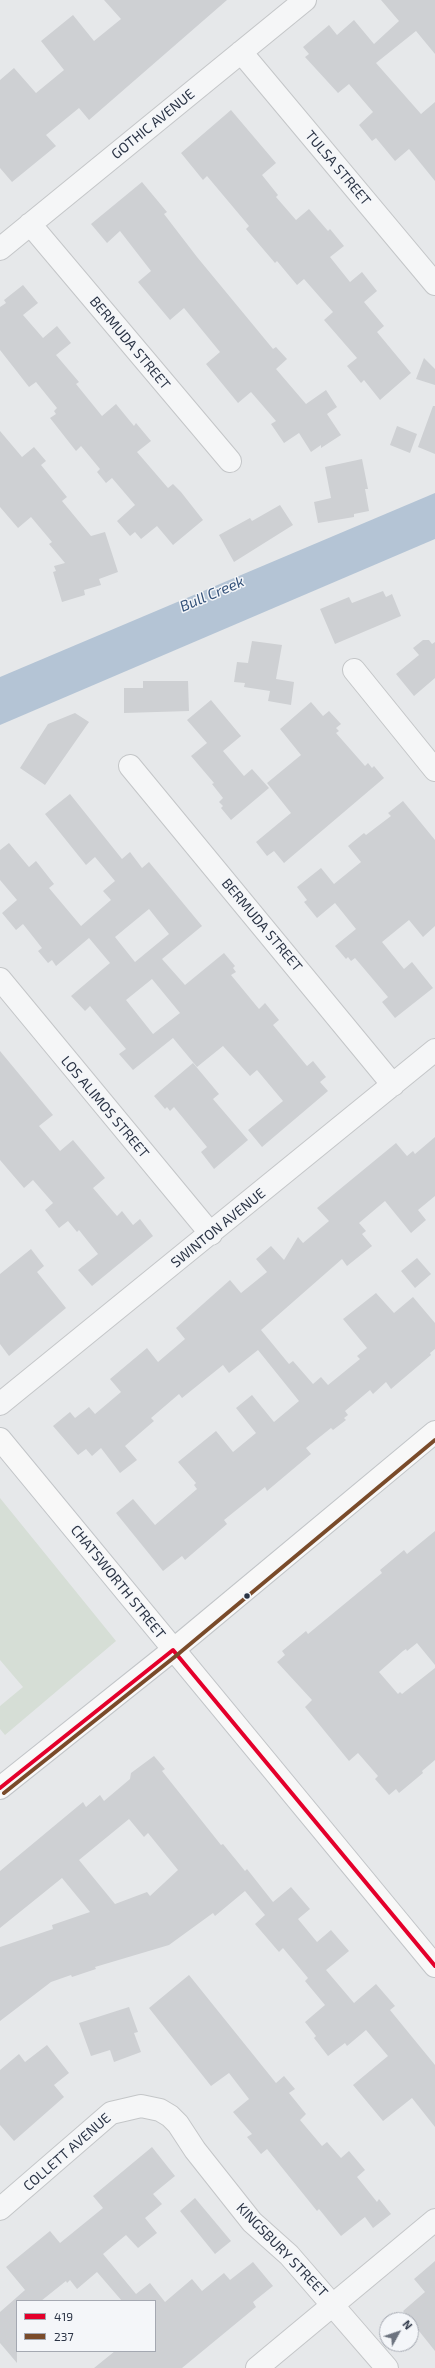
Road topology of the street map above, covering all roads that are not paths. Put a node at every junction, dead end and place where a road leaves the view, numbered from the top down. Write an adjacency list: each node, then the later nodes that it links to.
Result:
1 (306, 0): 2 (street, GOTHIC AVENUE)
2 (241, 52): 3 (street, GOTHIC AVENUE); 5 (street, TULSA STREET)
3 (30, 224): 4 (street, GOTHIC AVENUE); 6 (street, BERMUDA STREET)
4 (0, 249)
5 (435, 284)
6 (230, 461)
7 (354, 670): 9 (street)
8 (130, 766): 12 (street, BERMUDA STREET)
9 (434, 768)
10 (0, 980): 13 (street, LOS ALIMOS STREET)
11 (435, 1050): 12 (street, SWINTON AVENUE)
12 (393, 1085): 13 (street, SWINTON AVENUE)
13 (211, 1234): 14 (street, SWINTON AVENUE)
14 (0, 1404)
15 (435, 1432): 17 (main road)
16 (0, 1439): 17 (main road, CHATSWORTH STREET)
17 (173, 1650): 18 (main road); 19 (main road, CHATSWORTH STREET)
18 (0, 1788)
19 (435, 1966)
20 (141, 2106): 21 (street, COLLETT AVENUE); 23 (street, KINGSBURY STREET)
21 (0, 2209)
22 (435, 2220): 23 (street)
23 (334, 2304): 24 (street); 25 (street, KINGSBURY STREET)
24 (257, 2368)
25 (387, 2368)

